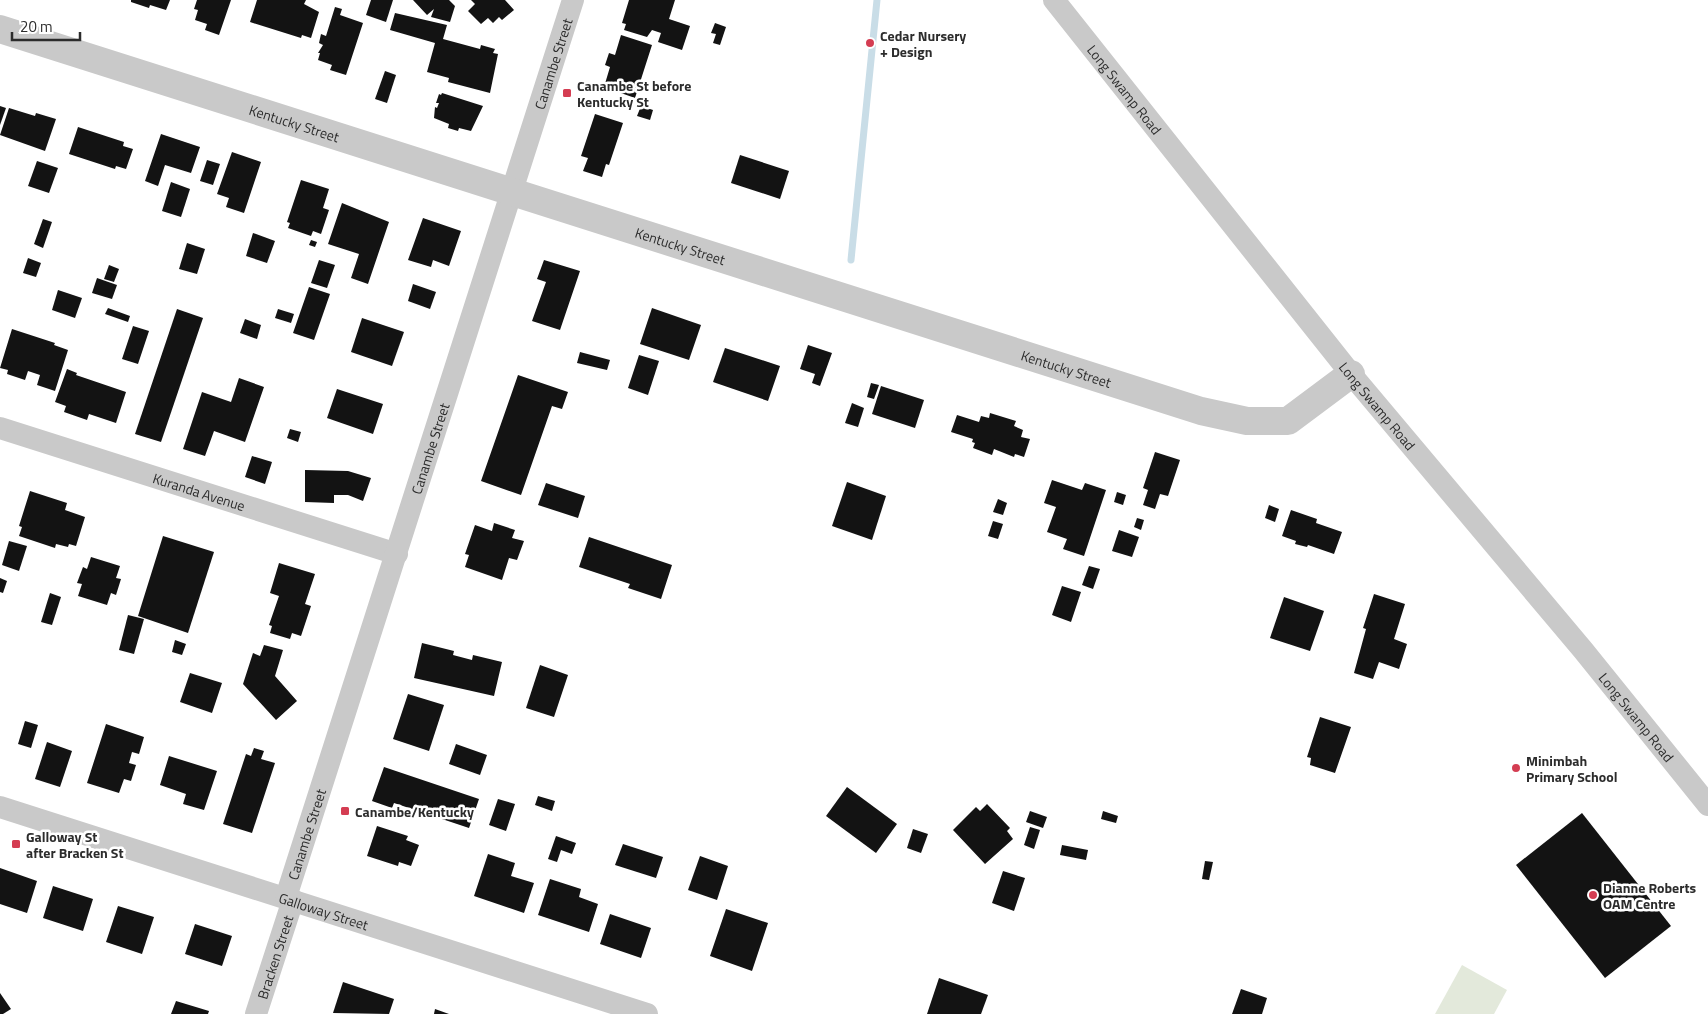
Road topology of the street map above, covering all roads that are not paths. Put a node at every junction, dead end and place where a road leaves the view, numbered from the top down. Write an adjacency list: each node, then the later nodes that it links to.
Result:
1 (573, 0): 4 (street, Canambe Street)
2 (1054, 0): 5 (street, Long Swamp Road)
3 (0, 29): 4 (street, Kentucky Street)
4 (511, 191): 5 (street, Kentucky Street); 7 (street, Canambe Street)
5 (1351, 374): 8 (street, Long Swamp Road)
6 (0, 428): 7 (street, Kuranda Avenue)
7 (397, 554): 10 (street, Canambe Street)
8 (1708, 805)
9 (0, 807): 10 (street, Galloway Street)
10 (289, 899): 11 (street, Bracken Street); 12 (street, Galloway Street)
11 (256, 1014)
12 (647, 1014)

